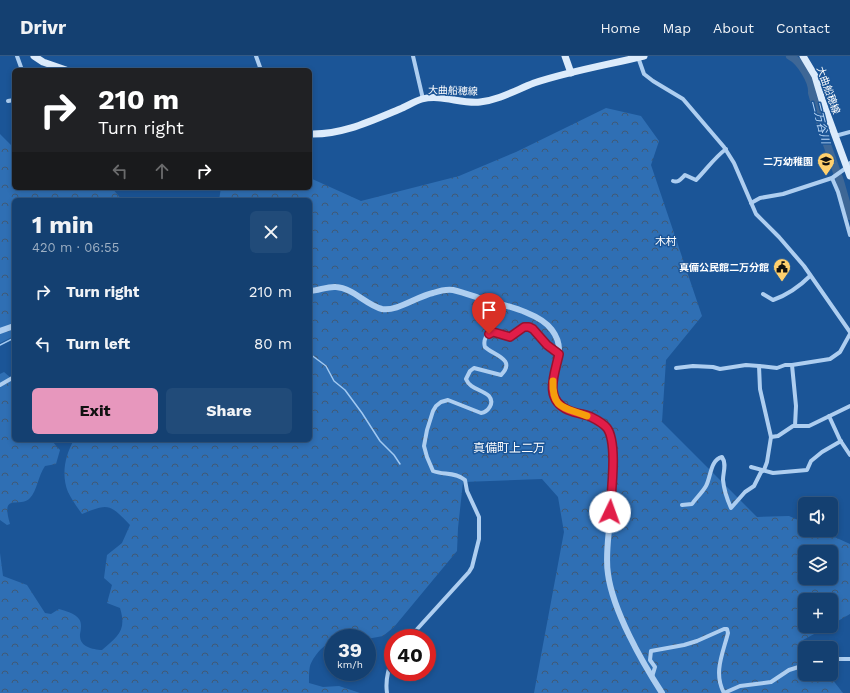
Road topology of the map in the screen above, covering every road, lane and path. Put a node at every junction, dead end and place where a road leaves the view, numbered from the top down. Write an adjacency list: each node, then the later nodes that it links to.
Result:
1 (17, 56): 8 (street)
2 (34, 56): 9 (main road)
3 (256, 56): 10 (street)
4 (413, 56): 12 (street)
5 (565, 56): 11 (main road)
6 (803, 56): 17 (main road, 大曲船穂線)
7 (641, 57): 11 (main road, 大曲船穂線); 18 (street)
8 (21, 68)
9 (60, 68)
10 (260, 68)
11 (571, 73): 12 (main road, 大曲船穂線)
12 (423, 99): 16 (main road, 大曲船穂線)
13 (12, 100): 14 (street)
14 (8, 101)
15 (850, 132): 17 (street)
16 (312, 134)
17 (835, 136): 19 (main road, 大曲船穂線)
18 (726, 149): 22 (street); 23 (street)
19 (849, 165): 20 (main road, 大曲船穂線); 21 (street)
20 (850, 176)
21 (832, 178): 23 (street); 24 (street)
22 (672, 182)
23 (751, 203): 25 (street)
24 (850, 235)
25 (810, 276): 27 (street); 30 (street)
26 (312, 291): 31 (street)
27 (763, 294)
28 (12, 327): 29 (street)
29 (0, 331)
30 (850, 333): 32 (street)
31 (559, 354): 46 (street); 50 (street)
32 (792, 365): 33 (street); 39 (street)
33 (759, 366): 34 (street); 40 (street)
34 (676, 368)
35 (12, 378): 36 (street)
36 (0, 385)
37 (850, 406): 38 (street)
38 (829, 416): 39 (street); 41 (street)
39 (795, 426): 40 (street)
40 (772, 437): 44 (street)
41 (841, 441): 42 (street); 44 (street)
42 (850, 455)
43 (751, 467): 44 (street)
44 (763, 471): 45 (street)
45 (682, 505)
46 (417, 629)
47 (850, 659): 48 (street)
48 (838, 660)
49 (798, 667): 50 (street)
50 (652, 677): 53 (street)
51 (386, 681): 52 (street)
52 (387, 693)
53 (662, 693)

